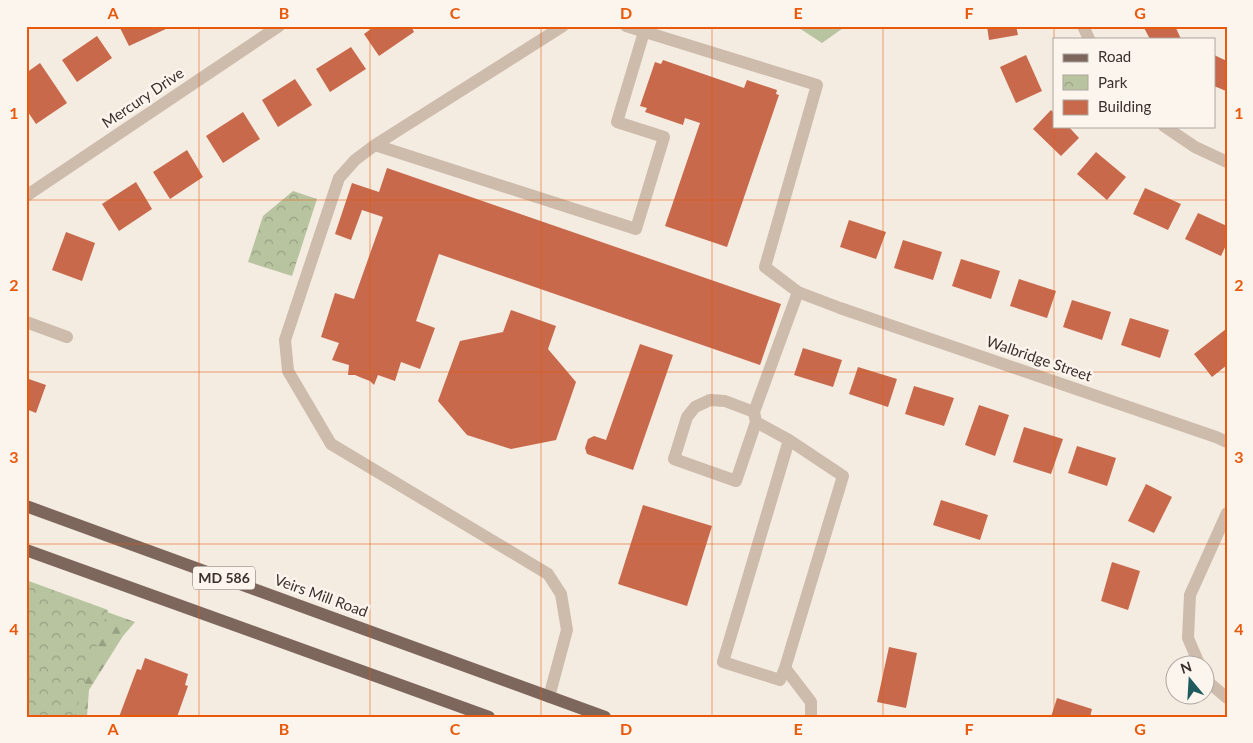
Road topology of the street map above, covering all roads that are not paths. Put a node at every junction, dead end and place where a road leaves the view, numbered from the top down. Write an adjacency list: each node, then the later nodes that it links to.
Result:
1 (278, 26): 10 (street, Mercury Drive)
2 (563, 26): 8 (street)
3 (626, 26): 5 (street)
4 (1083, 26): 6 (street)
5 (644, 32): 8 (street); 11 (street, Walbridge Street)
6 (1089, 38)
7 (1167, 128): 9 (street)
8 (375, 145): 23 (street)
9 (1227, 162)
10 (26, 196)
11 (798, 292): 14 (street); 16 (street, Walbridge Street)
12 (26, 322): 13 (street)
13 (67, 338)
14 (755, 417): 14 (street); 15 (street)
15 (789, 440): 21 (street); 21 (street)
16 (1227, 442)
17 (26, 506): 23 (main road, Veirs Mill Road / MD 586)
18 (1227, 513): 20 (street)
19 (26, 550): 25 (main road, MD 586)
20 (1196, 656)
21 (785, 668): 27 (street)
22 (1216, 689): 24 (street)
23 (549, 698): 26 (main road, Veirs Mill Road / MD 586)
24 (1227, 698)
25 (489, 717)
26 (605, 717)
27 (811, 717)

